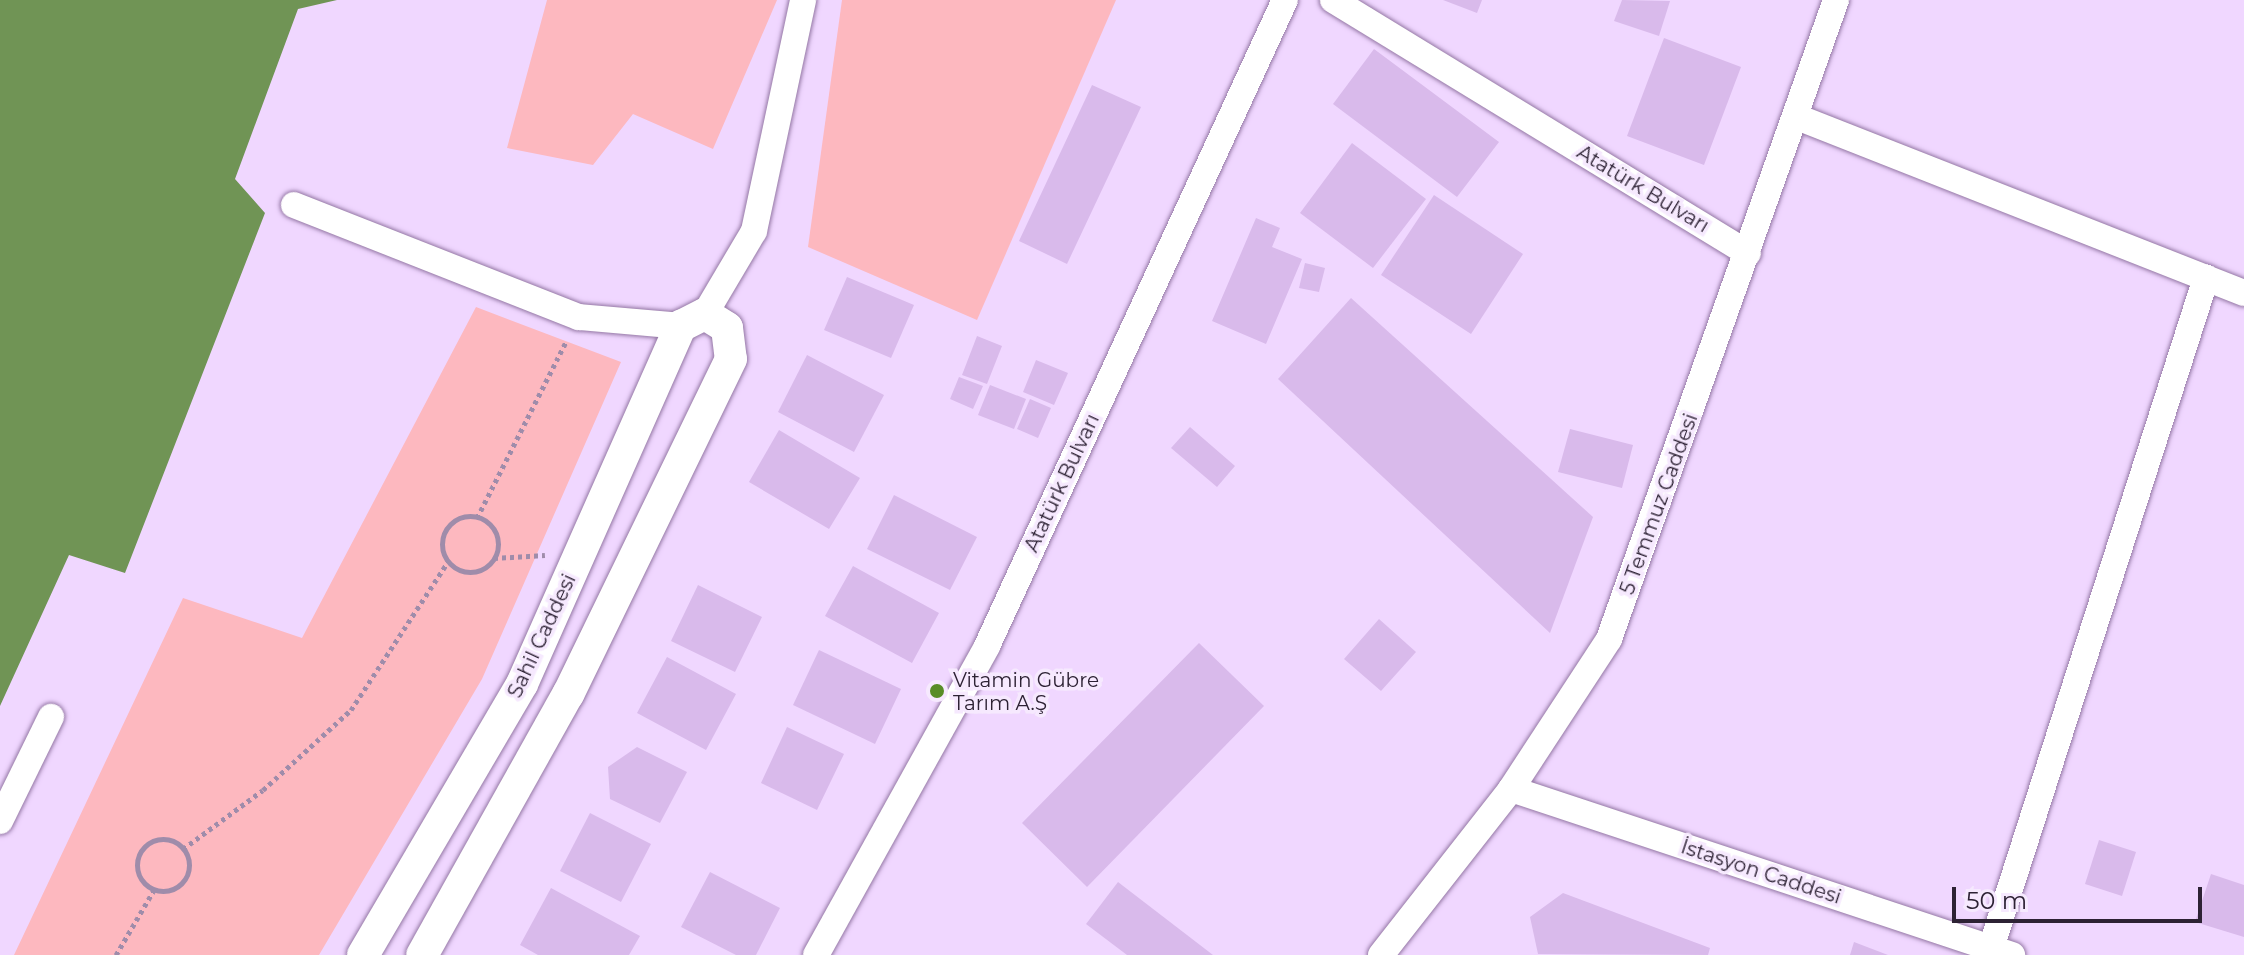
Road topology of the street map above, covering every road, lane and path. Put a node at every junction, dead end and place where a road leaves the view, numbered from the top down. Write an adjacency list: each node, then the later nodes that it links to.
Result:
1 (803, 0): 11 (street, Sahil Caddesi)
2 (1285, 0): 25 (street, Atatürk Bulvarı)
3 (1333, 0): 7 (street, Atatürk Bulvarı)
4 (1836, 0): 5 (street, 5 Temmuz Caddesi)
5 (1797, 117): 7 (street, 5 Temmuz Caddesi); 8 (street)
6 (294, 205): 10 (street)
7 (1748, 253): 17 (street, 5 Temmuz Caddesi)
8 (2206, 278): 9 (street); 21 (street)
9 (2244, 293)
10 (579, 317): 11 (street); 12 (path)
11 (693, 320): 13 (street, Sahil Caddesi); 24 (street)
12 (477, 518): 14 (path); 15 (path)
13 (580, 553): 14 (path); 23 (street, Sahil Caddesi)
14 (494, 558): 15 (path)
15 (448, 562): 19 (path)
16 (51, 717): 18 (street)
17 (1511, 789): 21 (street, İstasyon Caddesi); 26 (street, 5 Temmuz Caddesi)
18 (0, 821)
19 (183, 849): 20 (path); 20 (path)
20 (154, 890): 22 (path)
21 (2001, 951)
22 (116, 955)
23 (363, 955)
24 (422, 955)
25 (816, 955)
26 (1381, 955)

